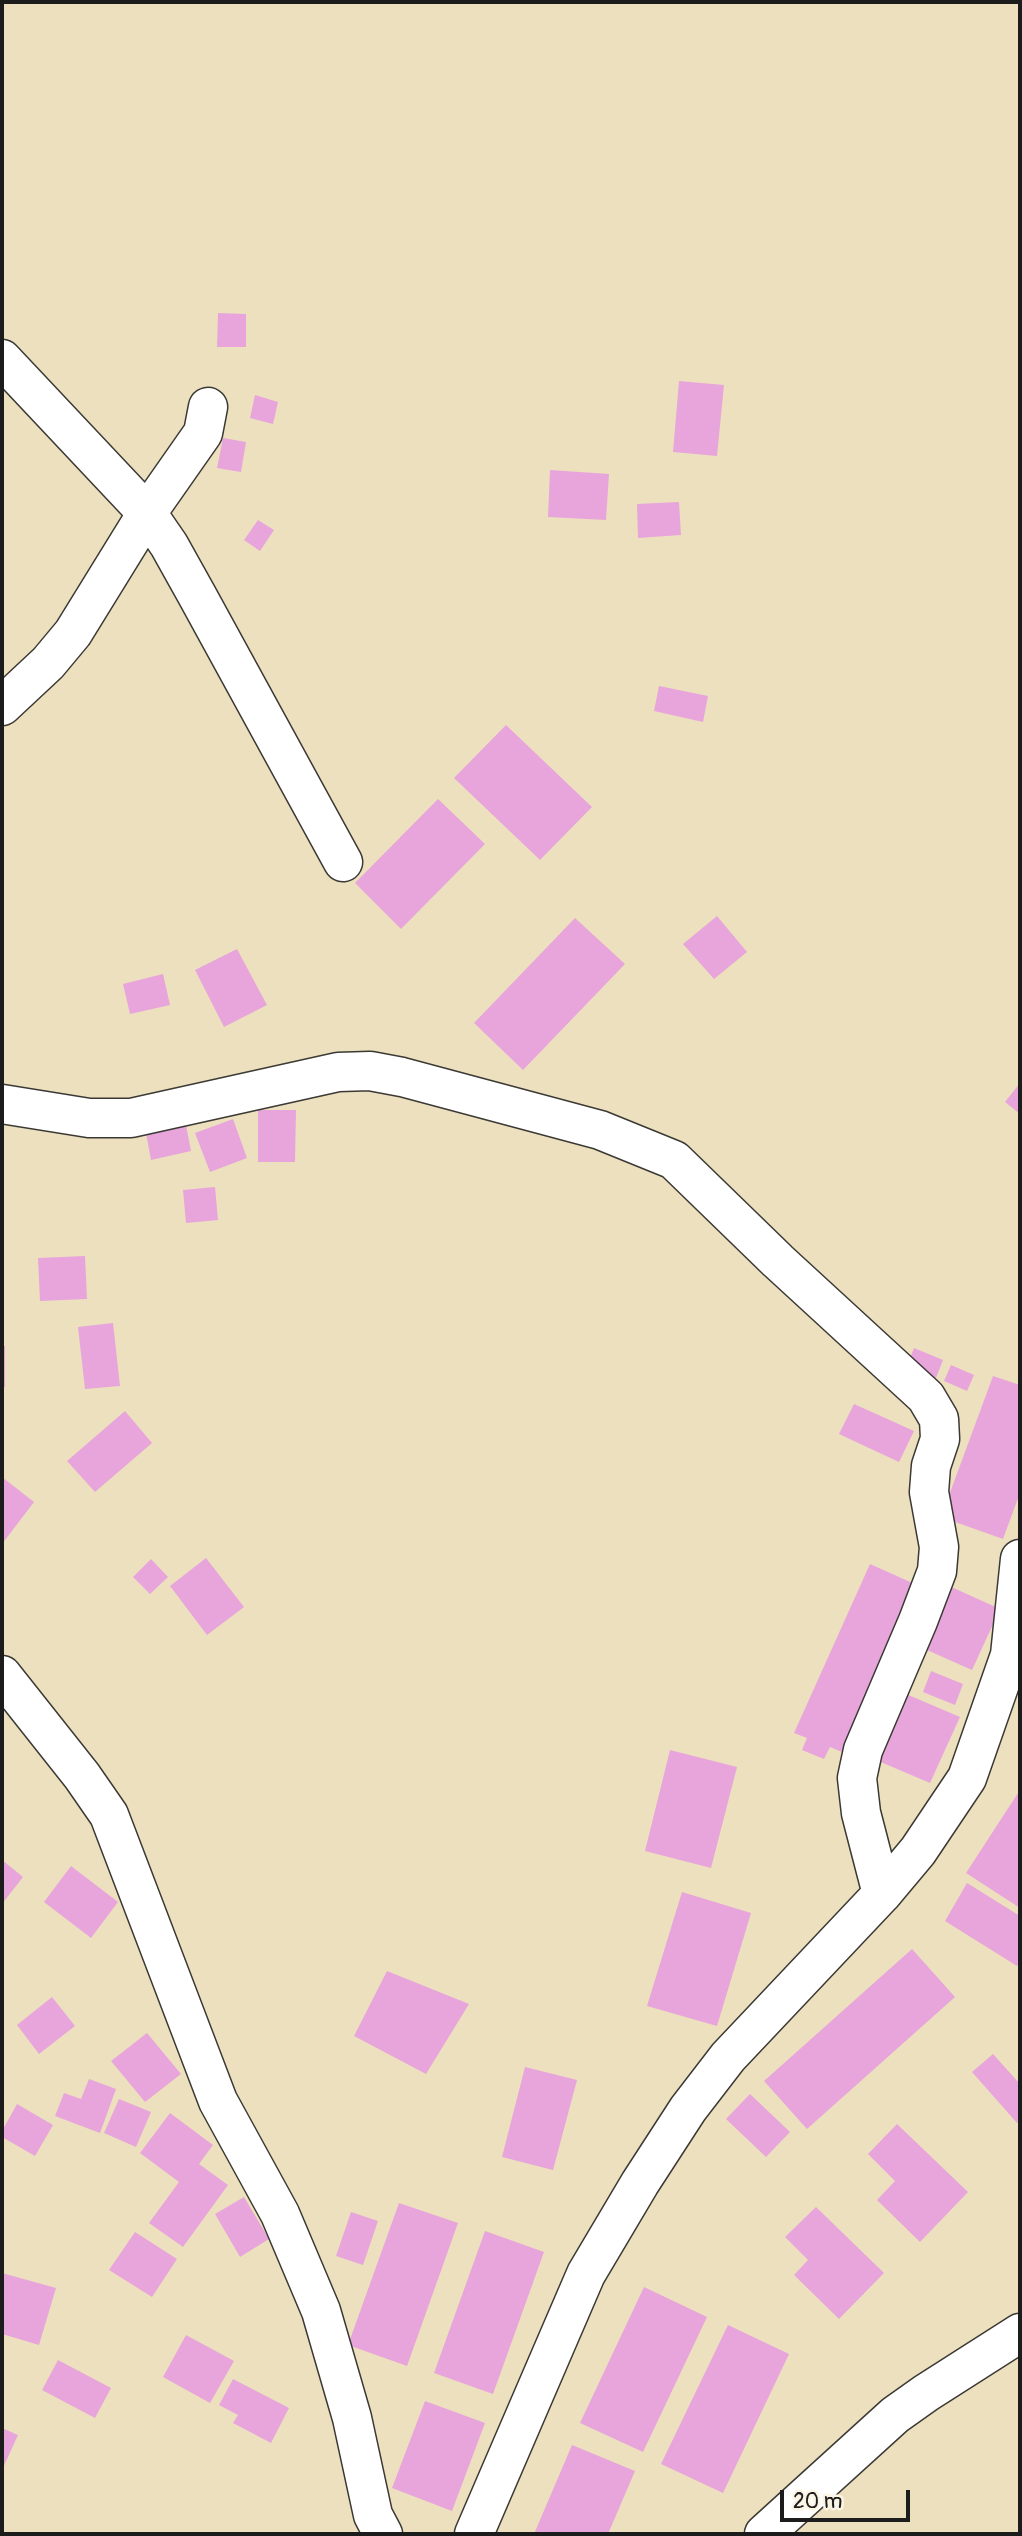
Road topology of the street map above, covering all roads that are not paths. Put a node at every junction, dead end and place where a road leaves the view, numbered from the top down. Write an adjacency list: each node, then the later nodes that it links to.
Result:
1 (2, 359): 3 (street)
2 (208, 407): 3 (street)
3 (147, 513): 4 (street); 5 (street)
4 (2, 706)
5 (343, 862)
6 (2, 1104): 9 (street)
7 (1020, 1559): 9 (street)
8 (2, 1675): 11 (street)
9 (882, 1894): 12 (street)
10 (1020, 2333): 13 (street)
11 (383, 2534)
12 (474, 2534)
13 (764, 2534)

